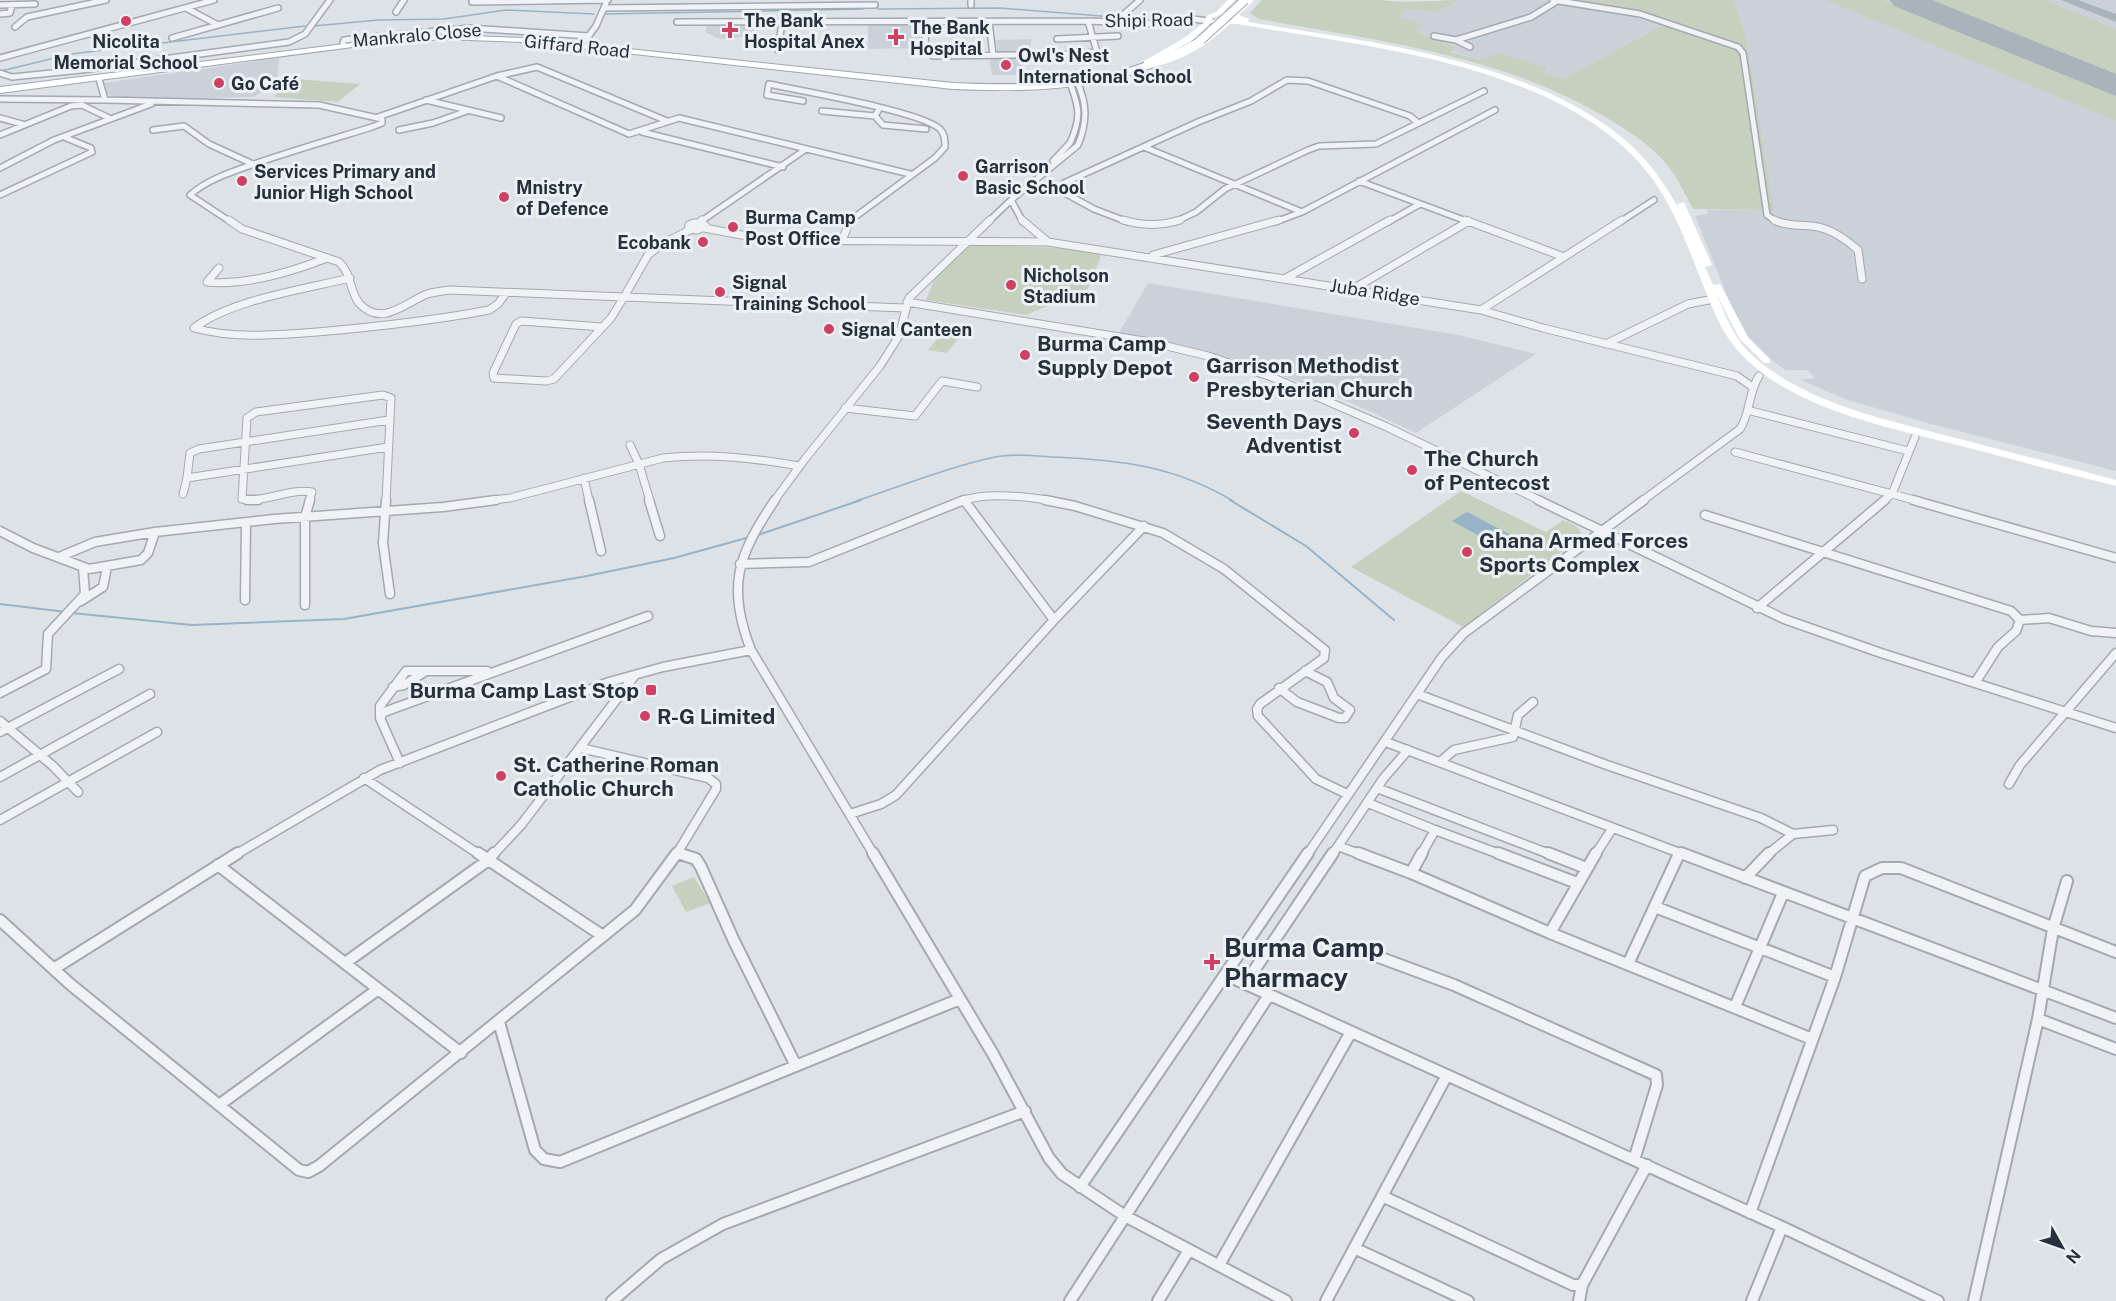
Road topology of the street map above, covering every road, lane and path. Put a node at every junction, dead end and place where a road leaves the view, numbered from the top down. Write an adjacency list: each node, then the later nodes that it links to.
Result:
1 (106, 0): 36 (street)
2 (214, 0): 20 (street)
3 (330, 0): 55 (street)
4 (404, 0): 24 (street)
5 (608, 0): 14 (street); 22 (street)
6 (745, 0): 19 (street)
7 (1140, 0): 27 (street)
8 (1232, 0): 25 (main road)
9 (1237, 0): 43 (main road, Giffard Road)
10 (1245, 0): 43 (main road, Giffard Road, bridge)
11 (1251, 0): 28 (main road, Giffard Road)
12 (1258, 0): 37 (main road)
13 (1555, 0): 44 (street); 113 (street)
14 (473, 1): 23 (street)
15 (875, 2): 19 (street); 33 (street)
16 (35, 4): 18 (street)
17 (0, 5): 18 (street)
18 (12, 5): 26 (street)
19 (743, 7): 22 (street)
20 (186, 8): 35 (street); 53 (street)
21 (278, 8): 35 (street)
22 (604, 8): 45 (street)
23 (468, 10)
24 (396, 12)
25 (1218, 13): 27 (main road); 28 (main road)
26 (0, 14)
27 (1210, 18): 28 (main road); 30 (street, Shipi Road); 56 (main road, Giffard Road)
28 (1231, 20): 37 (main road); 56 (main road, Giffard Road); 117 (main road)
29 (785, 21): 31 (street, Shipi Road); 33 (street, Shipi Road); 49 (street)
30 (1088, 21): 32 (street, Shipi Road); 40 (street, Shipi Road)
31 (677, 22)
32 (989, 22): 34 (street, Shipi Road); 50 (street)
33 (873, 23): 34 (street, Shipi Road)
34 (926, 23): 47 (street)
35 (218, 25): 41 (street)
36 (15, 27)
37 (1305, 31): 137 (main road)
38 (1118, 36): 40 (street)
39 (1434, 36): 44 (street)
40 (1092, 37): 42 (street); 54 (street, Shipi Road)
41 (172, 38)
42 (1057, 39)
43 (1198, 39): 56 (main road, Giffard Road)
44 (1456, 40): 48 (street)
45 (585, 42): 46 (main road, Giffard Road); 46 (street, Mankralo Close); 60 (main road, Giffard Road); 61 (main road, Giffard Road); 61 (main road, Giffard Road)
46 (343, 43): 58 (main road, Giffard Road)
47 (925, 46)
48 (1470, 47)
49 (778, 50)
50 (993, 55): 51 (street); 52 (street)
51 (1016, 55)
52 (933, 56)
53 (0, 58)
54 (1060, 58)
55 (126, 64): 57 (street); 58 (street)
56 (1150, 64): 61 (main road, Giffard Road); 61 (main road, Giffard Road)
57 (0, 73)
58 (118, 74): 62 (main road, Giffard Road)
59 (497, 76): 66 (street); 80 (street); 86 (street)
60 (99, 80): 62 (main road, Giffard Road); 65 (street)
61 (1074, 84): 98 (street)
62 (0, 89)
63 (1484, 91): 81 (street)
64 (0, 99): 65 (street)
65 (105, 100): 68 (street)
66 (426, 100): 72 (street); 76 (street)
67 (803, 101): 69 (street)
68 (154, 102): 76 (street); 78 (street)
69 (845, 102): 73 (street); 75 (street)
70 (7, 104): 71 (street)
71 (0, 107)
72 (468, 110): 79 (street); 85 (street)
73 (879, 110): 75 (street); 94 (street)
74 (1494, 110): 95 (street)
75 (875, 116): 83 (street)
76 (378, 117): 91 (street)
77 (0, 118): 82 (street)
78 (109, 118): 82 (street); 88 (street)
79 (501, 118)
80 (667, 121): 86 (street); 90 (street)
81 (1418, 123): 89 (street); 96 (street)
82 (22, 124): 87 (street)
83 (926, 129)
84 (153, 130): 91 (street)
85 (399, 130)
86 (641, 132): 92 (street)
87 (0, 135)
88 (64, 137): 93 (street); 97 (street)
89 (1144, 147): 96 (street); 96 (street)
90 (806, 148): 92 (street); 94 (street)
91 (255, 165): 109 (street)
92 (783, 167): 103 (street)
93 (0, 168)
94 (910, 174): 104 (street)
95 (1359, 181): 100 (street); 101 (street)
96 (1236, 184): 101 (street)
97 (0, 195)
98 (1011, 200): 105 (street, Juba Ridge); 106 (street)
99 (1654, 200): 108 (street)
100 (1420, 204): 102 (street); 112 (street)
101 (1302, 212): 107 (street)
102 (1469, 221): 108 (street); 114 (street)
103 (702, 225): 104 (street); 116 (street)
104 (842, 241): 106 (street)
105 (1048, 242): 106 (street); 107 (street, Juba Ridge)
106 (967, 243): 118 (street)
107 (1149, 256): 112 (street, Juba Ridge)
108 (1564, 257): 119 (street)
109 (328, 258): 110 (street); 111 (street)
110 (219, 268)
111 (350, 278): 115 (street); 115 (street)
112 (1286, 278): 114 (street, Juba Ridge)
113 (1862, 279)
114 (1353, 289): 119 (street, Juba Ridge)
115 (506, 293): 116 (street)
116 (624, 297): 118 (street); 120 (street)
117 (1714, 299): 121 (street); 140 (main road)
118 (906, 305): 125 (street); 151 (street)
119 (1481, 310): 121 (street, Juba Ridge)
120 (602, 327): 120 (street)
121 (1606, 344): 122 (street, Juba Ridge)
122 (1737, 376): 123 (street, Juba Ridge); 123 (street)
123 (1751, 386): 126 (street)
124 (976, 387): 125 (street)
125 (845, 408): 135 (street)
126 (1751, 411): 132 (street); 151 (street)
127 (389, 420): 129 (street); 129 (street); 131 (street)
128 (1915, 437): 132 (street)
129 (244, 442): 136 (street); 138 (street)
130 (630, 445): 134 (street)
131 (388, 447): 136 (street); 144 (street)
132 (1908, 451): 142 (street)
133 (1735, 452): 142 (street)
134 (639, 464): 135 (street); 139 (street); 152 (street)
135 (799, 466): 157 (street)
136 (242, 470): 138 (street); 146 (street)
137 (2116, 476)
138 (187, 478): 141 (street)
139 (584, 478): 144 (street); 153 (street)
140 (2116, 483)
141 (183, 494)
142 (1892, 494): 154 (street); 156 (street)
143 (963, 500): 148 (street); 157 (street); 166 (street)
144 (386, 511): 146 (street); 160 (street)
145 (1705, 515): 154 (street)
146 (305, 517): 147 (street); 163 (street)
147 (246, 523): 150 (street); 161 (street)
148 (1144, 526): 166 (street); 174 (street)
149 (0, 531): 155 (street)
150 (155, 532): 155 (street); 158 (street)
151 (1599, 532): 164 (street); 181 (street)
152 (660, 536)
153 (601, 551)
154 (1823, 551): 164 (street); 167 (street)
155 (59, 557): 159 (street)
156 (2116, 558)
157 (740, 564): 169 (street)
158 (107, 567): 159 (street); 162 (street)
159 (83, 568): 162 (street)
160 (390, 594)
161 (245, 600)
162 (81, 601): 179 (street)
163 (305, 605)
164 (1757, 608): 177 (street)
165 (648, 616): 173 (street)
166 (1054, 620): 203 (street)
167 (2020, 620): 168 (street); 177 (street)
168 (2116, 633)
169 (751, 650): 175 (street); 203 (street)
170 (2116, 653): 183 (street)
171 (119, 669): 185 (street)
172 (464, 671): 173 (street); 176 (street); 184 (street)
173 (494, 671): 176 (street)
174 (1305, 671): 178 (street); 178 (street)
175 (635, 674): 190 (street); 194 (street)
176 (464, 682): 184 (street)
177 (1975, 683): 183 (street)
178 (1279, 688): 201 (street)
179 (0, 693)
180 (150, 694): 192 (street)
181 (1417, 694): 187 (street); 189 (street)
182 (1533, 702): 187 (street)
183 (2064, 712): 186 (street); 198 (street)
184 (380, 715): 194 (street)
185 (2, 727): 192 (street)
186 (2116, 728)
187 (1515, 731): 193 (street); 208 (street)
188 (157, 732): 197 (street)
189 (1386, 741): 191 (street); 201 (street)
190 (581, 748): 210 (street); 212 (street)
191 (1408, 750): 193 (street); 199 (street)
192 (39, 755): 195 (street); 197 (street)
193 (1440, 762): 205 (street)
194 (400, 763): 196 (street)
195 (0, 777)
196 (364, 778): 212 (street); 213 (street)
197 (68, 782): 200 (street); 204 (street)
198 (2009, 784)
199 (1377, 788): 202 (street); 214 (street)
200 (78, 792)
201 (1347, 794): 232 (street)
202 (1368, 803): 206 (street); 209 (street)
203 (850, 814): 238 (street)
204 (0, 820)
205 (1612, 829): 211 (street); 214 (street)
206 (1435, 830): 215 (street); 218 (street)
207 (1833, 830): 208 (street)
208 (1793, 834): 216 (street)
209 (1338, 846): 215 (street); 234 (street)
210 (677, 853): 225 (street); 247 (street)
211 (1679, 854): 216 (street); 220 (street)
212 (487, 861): 225 (street); 229 (street)
213 (218, 865): 229 (street); 231 (street)
214 (1586, 868): 218 (street)
215 (1411, 873): 224 (street)
216 (1745, 878): 219 (street)
217 (2067, 881): 223 (street)
218 (1577, 884): 224 (street)
219 (1783, 893): 221 (street); 226 (street)
220 (1655, 907): 226 (street); 230 (street)
221 (1851, 919): 223 (street); 233 (street); 236 (street)
222 (0, 920): 231 (street)
223 (2053, 929): 227 (street); 236 (street)
224 (1550, 933): 230 (street)
225 (603, 936): 242 (street)
226 (1760, 947): 233 (street); 239 (street)
227 (2116, 952)
228 (1376, 956): 251 (street)
229 (345, 963): 235 (street)
230 (1628, 964): 239 (street)
231 (55, 968): 249 (street)
232 (1226, 975): 234 (street); 253 (street)
233 (1835, 977): 244 (street)
234 (1245, 984): 237 (street)
235 (377, 990): 246 (street); 249 (street)
236 (2043, 992): 240 (street); 241 (street)
237 (1269, 995): 243 (street); 256 (street)
238 (960, 999): 247 (street); 250 (street)
239 (1735, 1007): 244 (street)
240 (2116, 1018)
241 (2038, 1019): 245 (street); 271 (street)
242 (499, 1022): 246 (street); 247 (street)
243 (1351, 1032): 248 (street); 260 (street)
244 (1812, 1039): 255 (street)
245 (2116, 1049)
246 (461, 1053): 249 (street)
247 (796, 1066)
248 (1447, 1075): 251 (street); 254 (street)
249 (219, 1105)
250 (1025, 1111): 253 (street); 262 (street)
251 (1634, 1160): 252 (street)
252 (1647, 1165): 255 (street); 261 (street)
253 (1080, 1187): 256 (street)
254 (1382, 1196): 258 (street); 261 (street)
255 (1750, 1213): 257 (street)
256 (1125, 1216): 259 (street); 263 (street)
257 (1782, 1227): 269 (street); 270 (street)
258 (1354, 1248): 266 (street); 267 (street)
259 (1189, 1250): 260 (street); 264 (street)
260 (1219, 1265): 265 (street)
261 (1582, 1285): 268 (street)
262 (612, 1301)
263 (1070, 1301)
264 (1158, 1301)
265 (1286, 1301)
266 (1326, 1301)
267 (1468, 1301)
268 (1578, 1301)
269 (1752, 1301)
270 (1938, 1301)
271 (1974, 1301)

